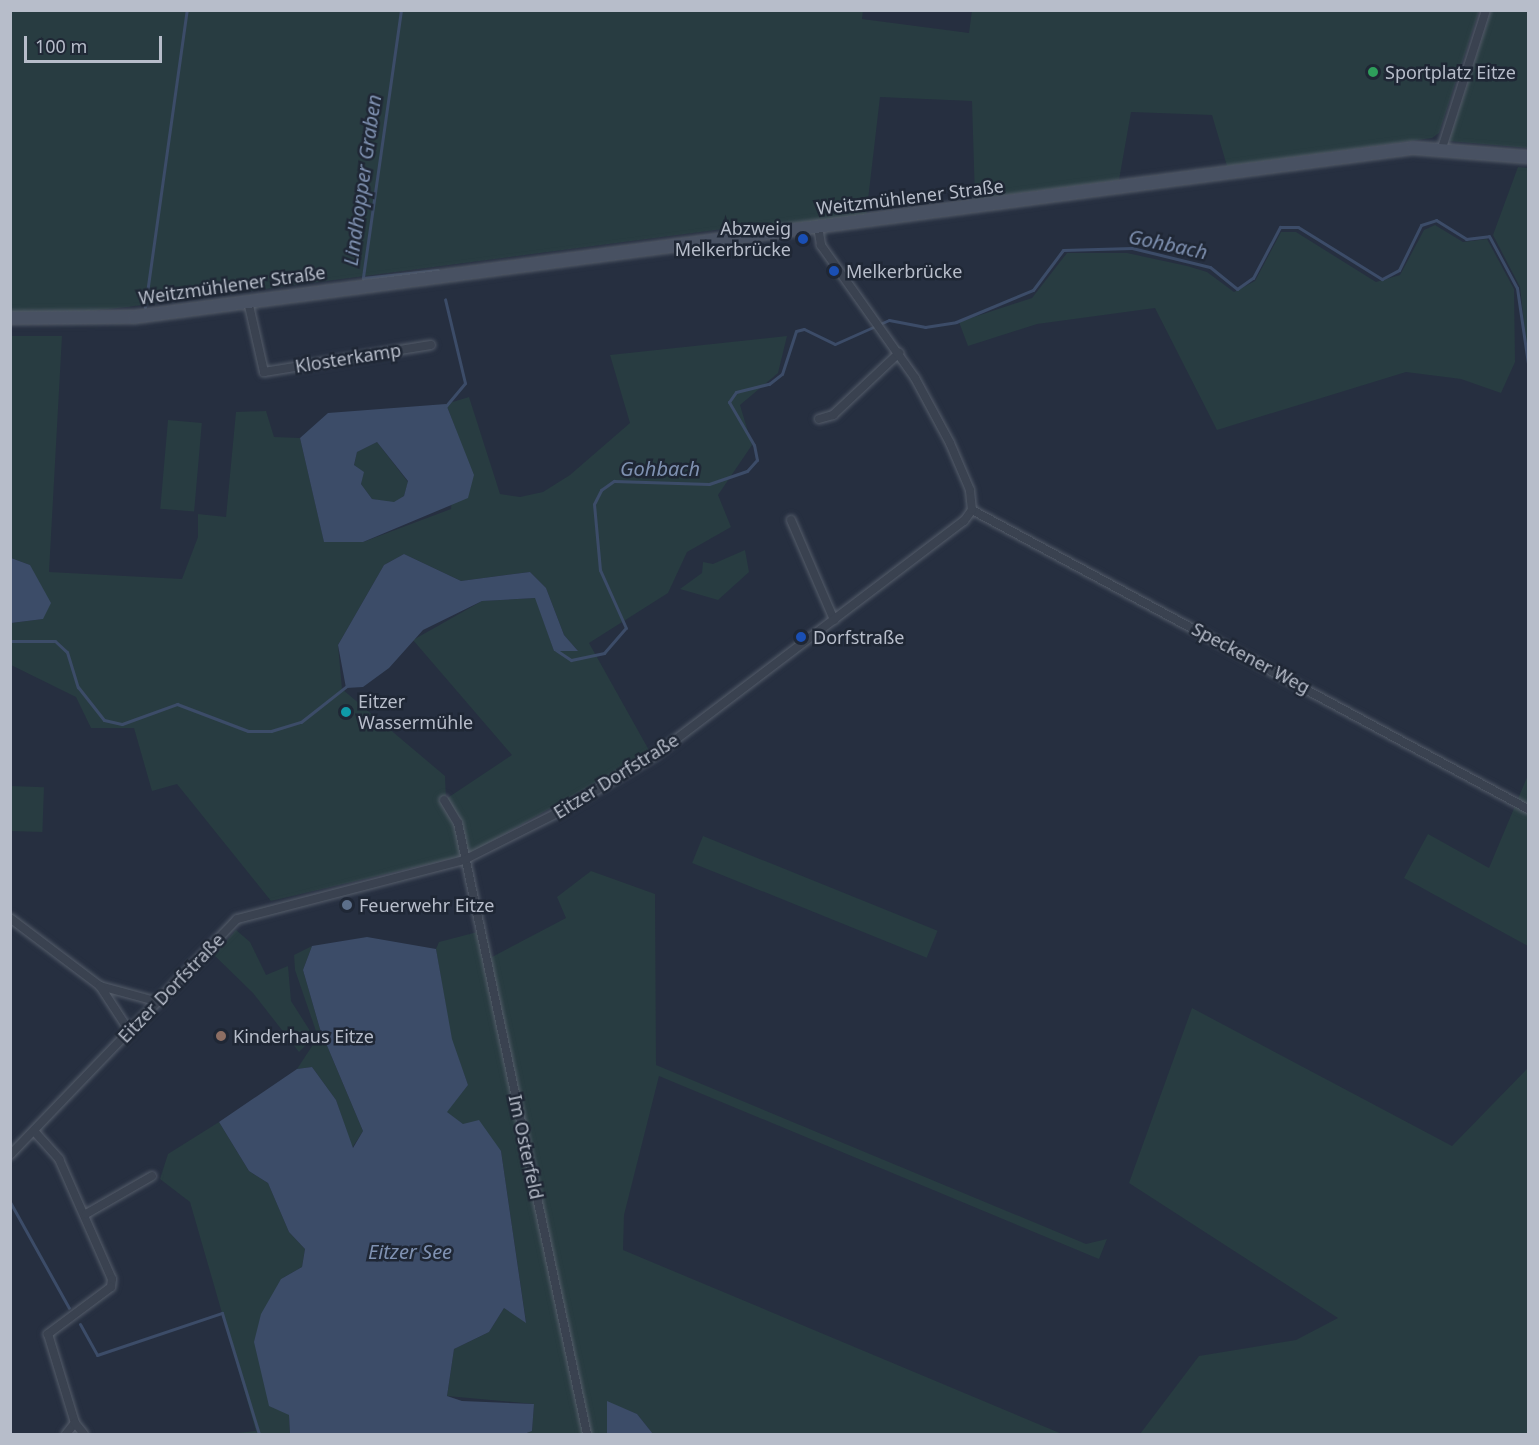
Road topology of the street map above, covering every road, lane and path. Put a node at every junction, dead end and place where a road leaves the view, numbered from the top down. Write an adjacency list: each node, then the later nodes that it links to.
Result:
1 (1486, 10): 2 (street)
2 (1442, 148): 3 (street, Weitzmühlener Straße); 4 (street, Weitzmühlener Straße)
3 (1528, 157)
4 (818, 227): 5 (street, Weitzmühlener Straße); 8 (street)
5 (248, 301): 6 (street, Weitzmühlener Straße); 7 (street, Klosterkamp)
6 (10, 318)
7 (431, 345)
8 (899, 353): 9 (street); 10 (street)
9 (819, 419)
10 (972, 510): 12 (street, Eitzer Dorfstraße); 14 (street, Speckener Weg)
11 (791, 520): 12 (street)
12 (834, 620): 15 (street, Eitzer Dorfstraße)
13 (444, 800): 15 (street, Im Osterfeld)
14 (1528, 808)
15 (464, 860): 18 (street, Eitzer Dorfstraße); 27 (street, Im Osterfeld)
16 (10, 918): 17 (street)
17 (100, 986): 18 (street); 19 (street)
18 (159, 1002): 19 (street, Eitzer Dorfstraße)
19 (130, 1032): 20 (street, Eitzer Dorfstraße)
20 (34, 1131): 21 (street, Eitzer Dorfstraße); 23 (street)
21 (10, 1155)
22 (152, 1176): 23 (street)
23 (86, 1214): 24 (street)
24 (75, 1423): 25 (street); 26 (street)
25 (66, 1434)
26 (84, 1434)
27 (587, 1434)

